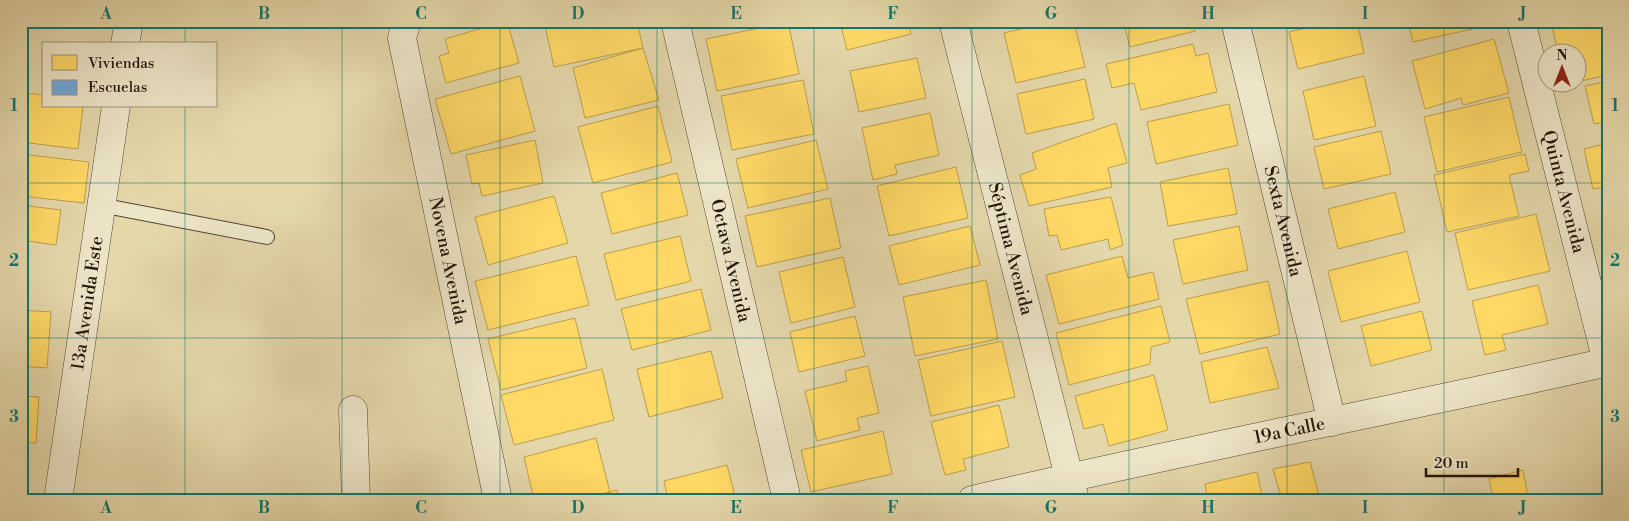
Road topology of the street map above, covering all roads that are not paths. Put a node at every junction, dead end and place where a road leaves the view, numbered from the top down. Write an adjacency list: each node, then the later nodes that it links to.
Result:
1 (129, 21): 7 (street)
2 (407, 21): 17 (street, Novena Avenida)
3 (675, 21): 18 (street, Octava Avenida)
4 (953, 21): 14 (street, Séptima Avenida)
5 (1235, 21): 13 (street, Sexta Avenida)
6 (1521, 21): 11 (street, Quinta Avenida)
7 (125, 42)
8 (116, 108): 9 (street, 13a Avenida Este)
9 (100, 205): 10 (lane); 15 (street, 13a Avenida Este)
10 (267, 237)
11 (1608, 363): 13 (street, 19a Calle)
12 (353, 410): 16 (street)
13 (1332, 422): 14 (street, 19a Calle)
14 (1073, 488): 19 (street, 19a Calle)
15 (58, 500)
16 (356, 500)
17 (498, 500)
18 (787, 500)
19 (972, 500)

